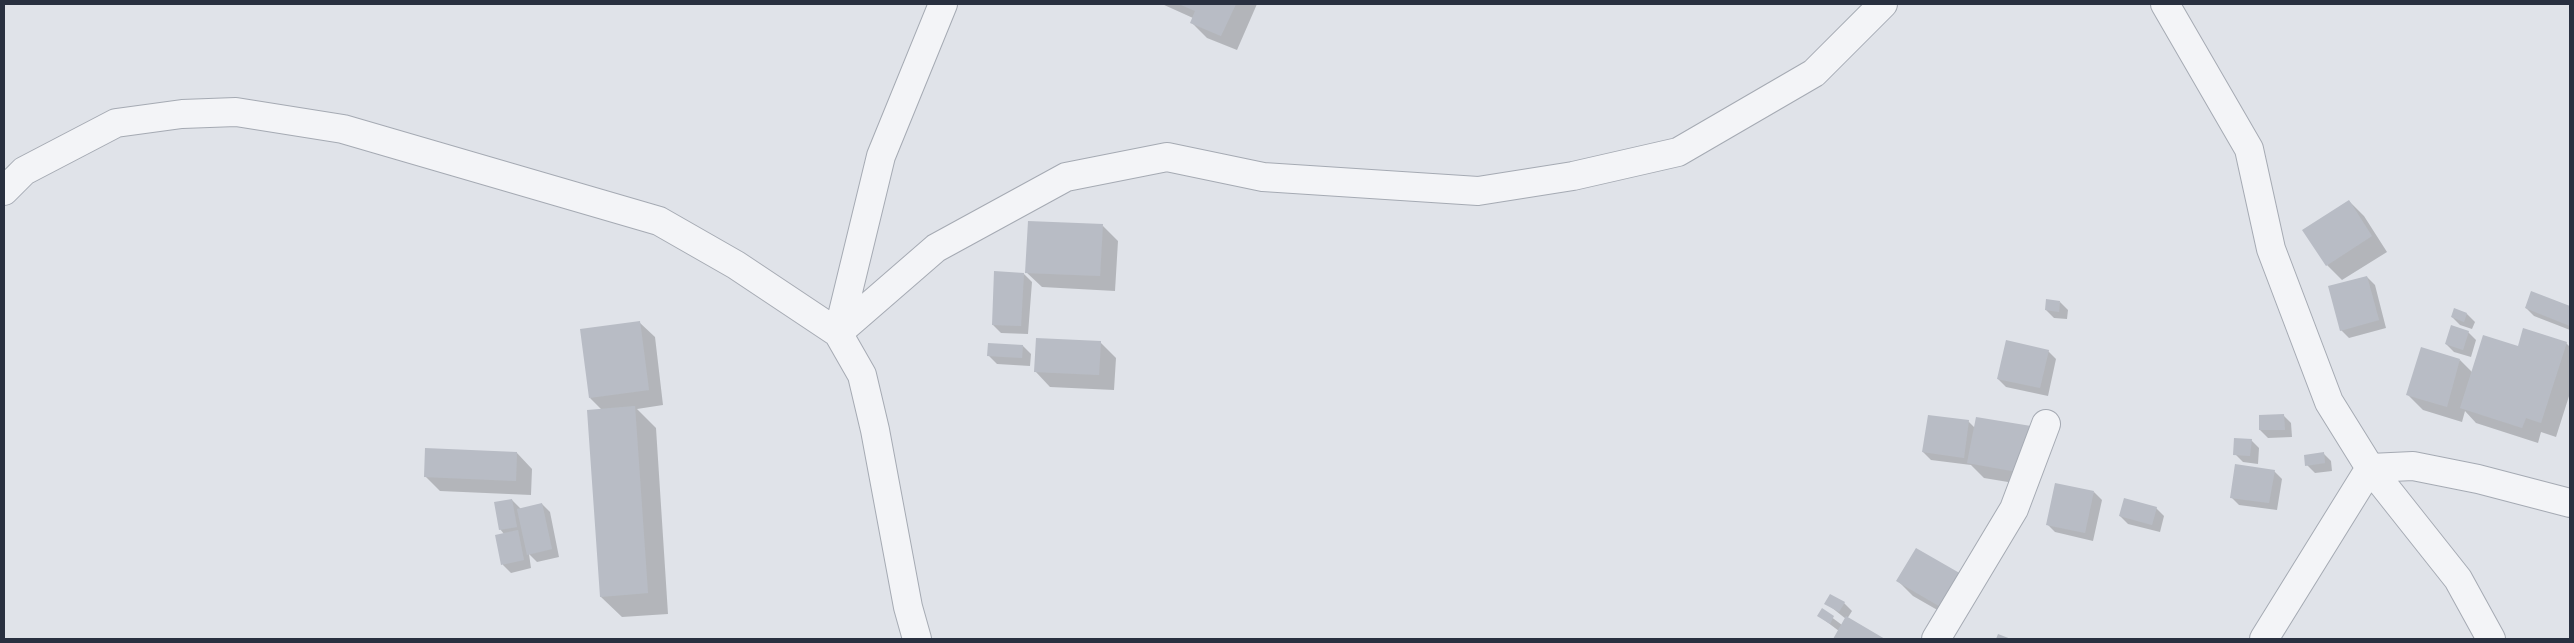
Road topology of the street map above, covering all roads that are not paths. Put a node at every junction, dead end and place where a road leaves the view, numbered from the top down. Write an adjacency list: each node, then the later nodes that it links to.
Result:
1 (943, 4): 5 (street)
2 (1883, 4): 5 (street)
3 (2165, 4): 7 (street)
4 (4, 191): 5 (street)
5 (838, 332): 9 (street)
6 (2046, 424): 10 (street)
7 (2370, 468): 8 (street); 11 (street); 12 (street)
8 (2570, 503)
9 (917, 639)
10 (1936, 639)
11 (2264, 639)
12 (2491, 639)

